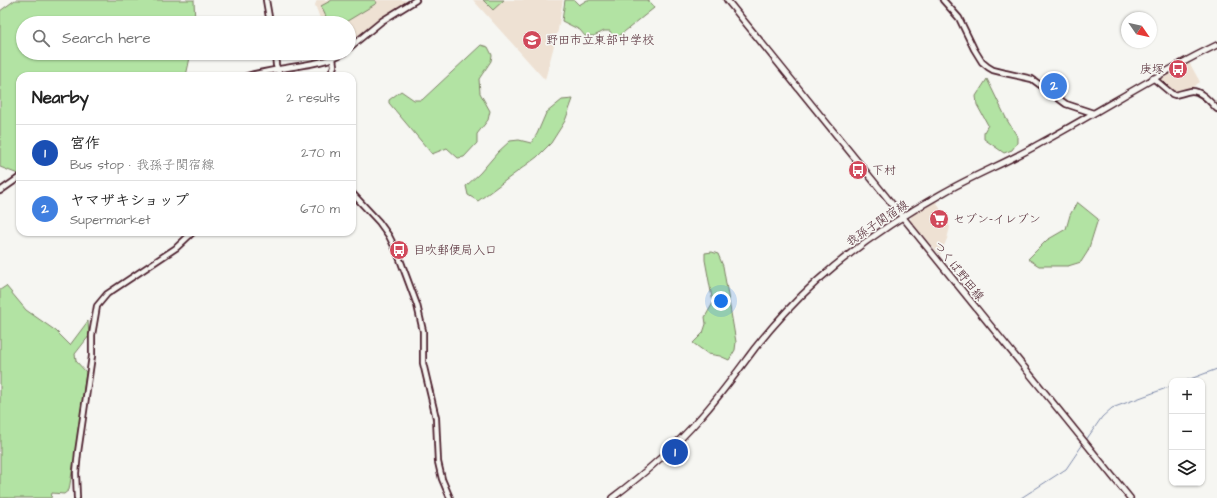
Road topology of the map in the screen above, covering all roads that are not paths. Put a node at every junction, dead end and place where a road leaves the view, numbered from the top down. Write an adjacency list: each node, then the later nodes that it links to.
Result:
1 (266, 0): 5 (street)
2 (416, 0): 6 (street)
3 (727, 0): 21 (main road, つくば野田線)
4 (943, 0): 17 (street)
5 (269, 16)
6 (356, 42)
7 (1217, 45): 15 (main road, 我孫子関宿線)
8 (276, 60): 11 (street)
9 (328, 60): 11 (street)
10 (333, 60): 14 (street)
11 (278, 69): 12 (street); 13 (street)
12 (265, 72)
13 (279, 72)
14 (332, 72)
15 (1153, 78): 16 (street); 17 (main road, 我孫子関宿線)
16 (1217, 109)
17 (1093, 113): 21 (main road, 我孫子関宿線)
18 (16, 180): 19 (street)
19 (0, 191)
20 (356, 197): 24 (street)
21 (902, 216): 25 (main road, 我孫子関宿線); 26 (main road, つくば野田線)
22 (189, 236): 23 (street)
23 (77, 498)
24 (450, 498)
25 (612, 498)
26 (1130, 498)

